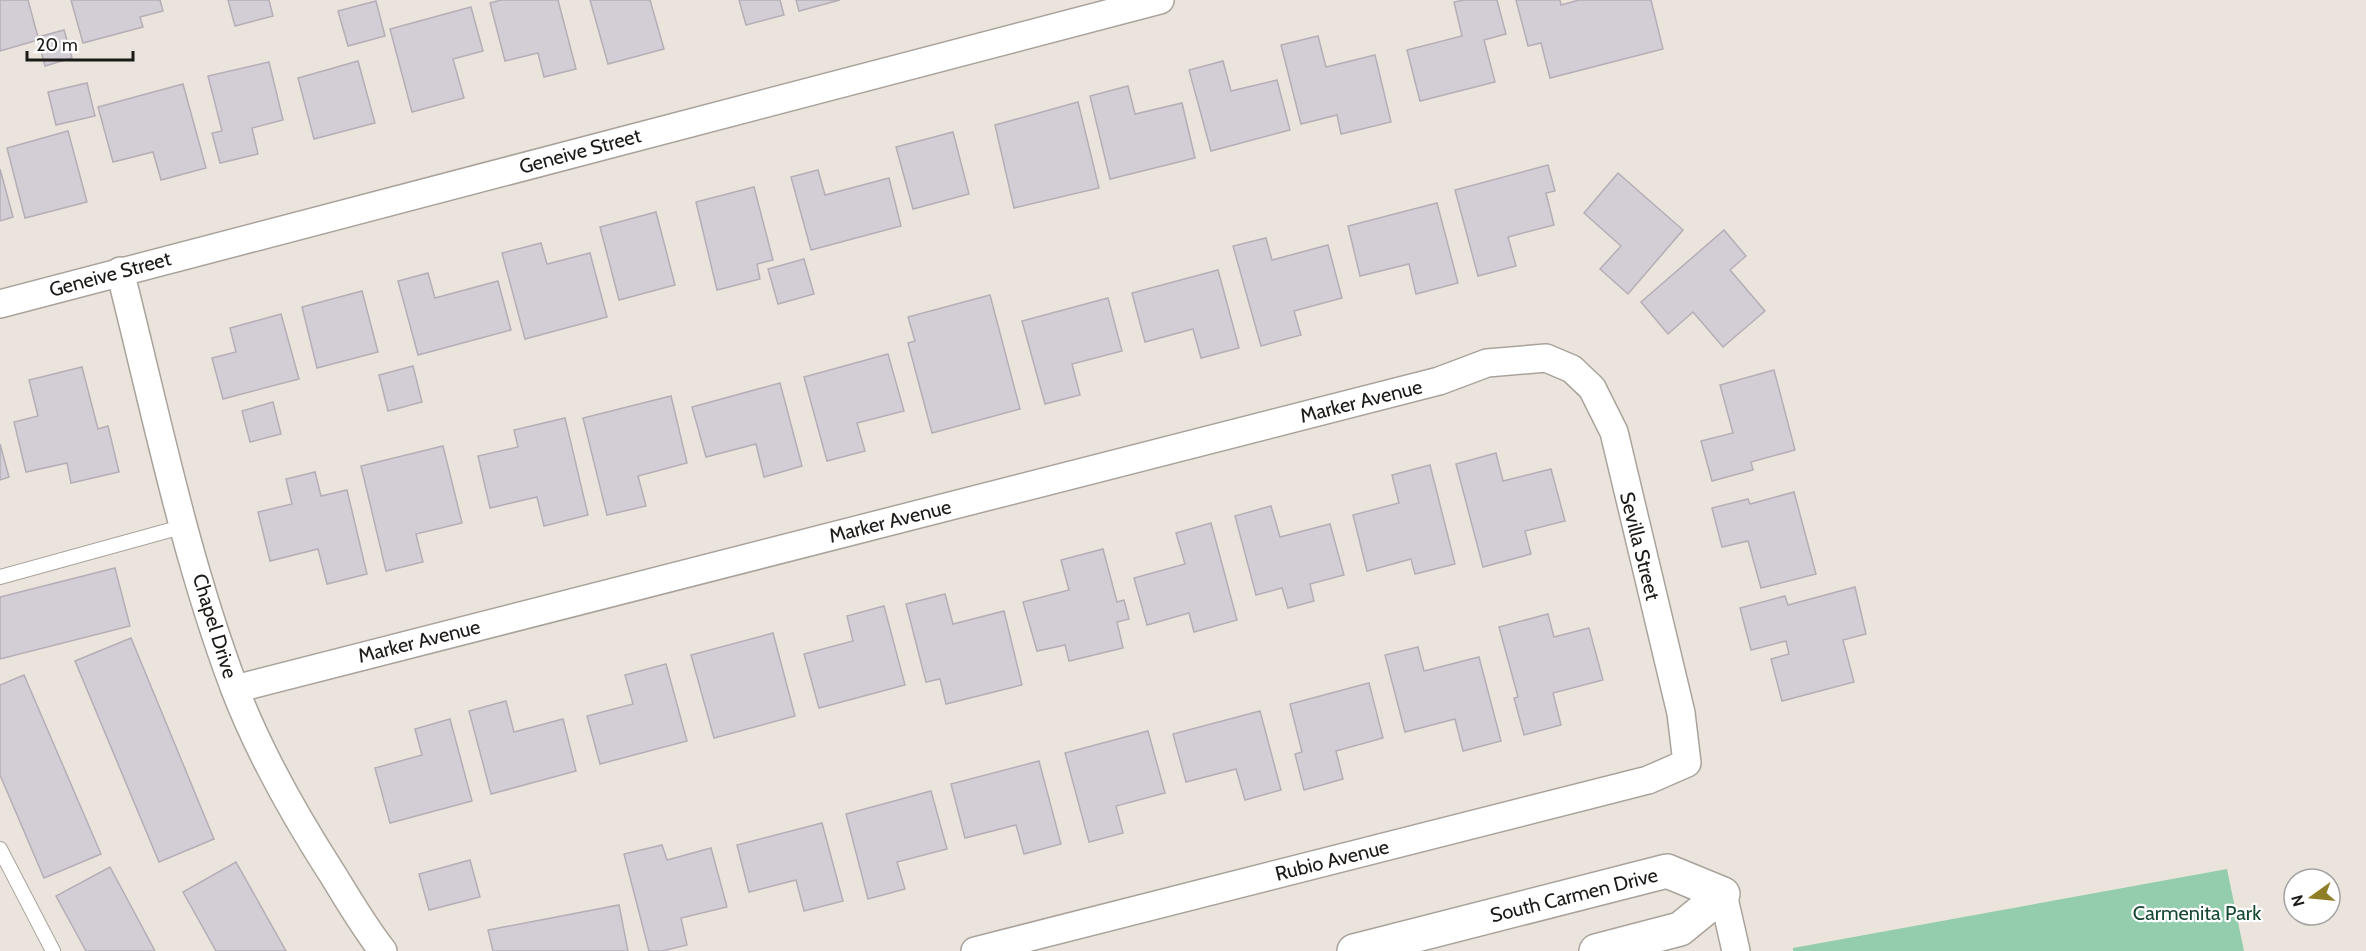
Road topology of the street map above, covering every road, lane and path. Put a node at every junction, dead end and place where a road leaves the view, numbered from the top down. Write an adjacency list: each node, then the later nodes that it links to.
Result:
1 (1158, 0): 2 (street, Geneive Street)
2 (120, 271): 3 (street, Geneive Street); 5 (street, Chapel Drive)
3 (0, 304)
4 (1546, 358): 7 (street, Marker Avenue); 8 (street, Sevilla Street)
5 (185, 526): 6 (lane); 7 (street, Chapel Drive)
6 (0, 577)
7 (235, 689): 12 (street, Chapel Drive)
8 (1686, 763): 13 (street, Rubio Avenue)
9 (0, 849): 11 (lane)
10 (1723, 894): 14 (street, South Carmen Drive); 15 (street); 16 (street)
11 (53, 951)
12 (383, 951)
13 (975, 951)
14 (1354, 951)
15 (1596, 951)
16 (1736, 951)

